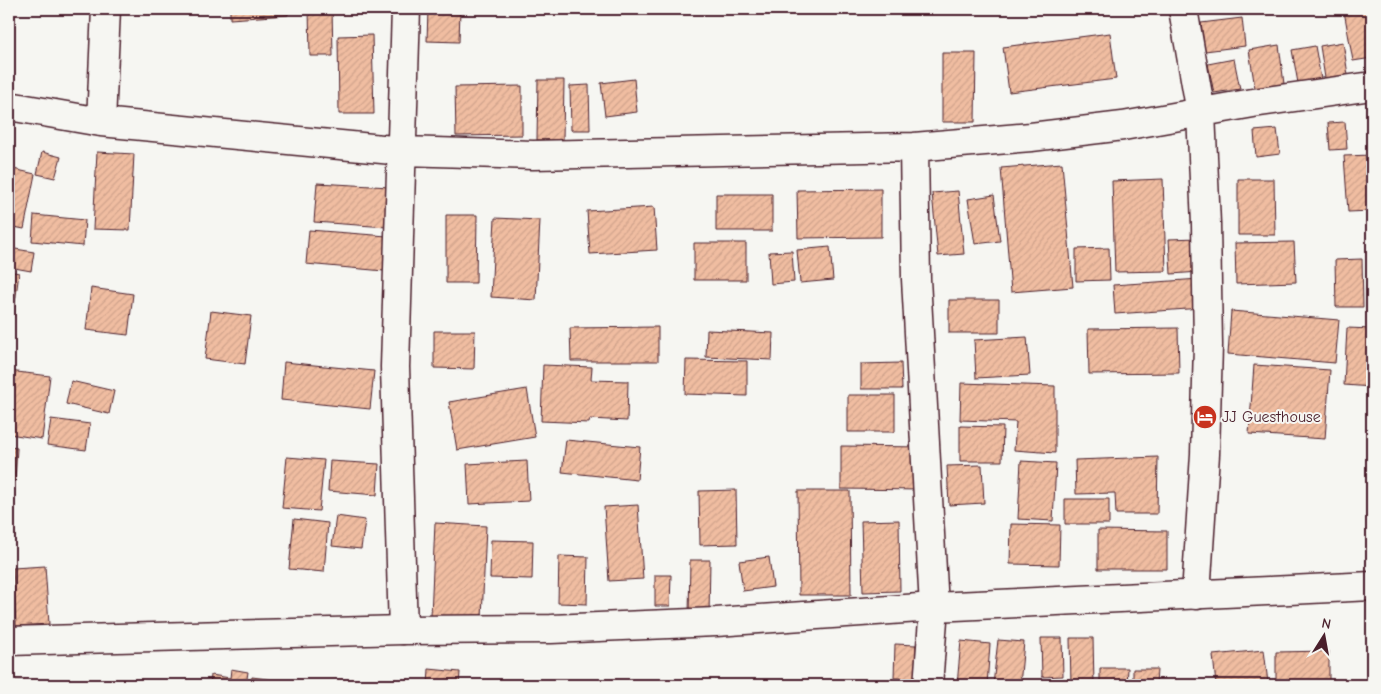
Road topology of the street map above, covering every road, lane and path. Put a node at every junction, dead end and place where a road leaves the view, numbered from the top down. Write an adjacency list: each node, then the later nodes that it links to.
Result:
1 (106, 9): 7 (street)
2 (406, 9): 9 (street)
3 (1183, 9): 6 (street)
4 (1372, 86): 6 (street)
5 (9, 106): 7 (street)
6 (1201, 113): 8 (street); 11 (street)
7 (101, 122): 9 (street)
8 (914, 147): 9 (street); 12 (street)
9 (402, 151): 13 (street)
10 (1372, 586): 11 (street)
11 (1196, 596): 12 (street)
12 (934, 607): 13 (street); 15 (street)
13 (403, 630): 14 (street)
14 (9, 641)
15 (928, 685)

